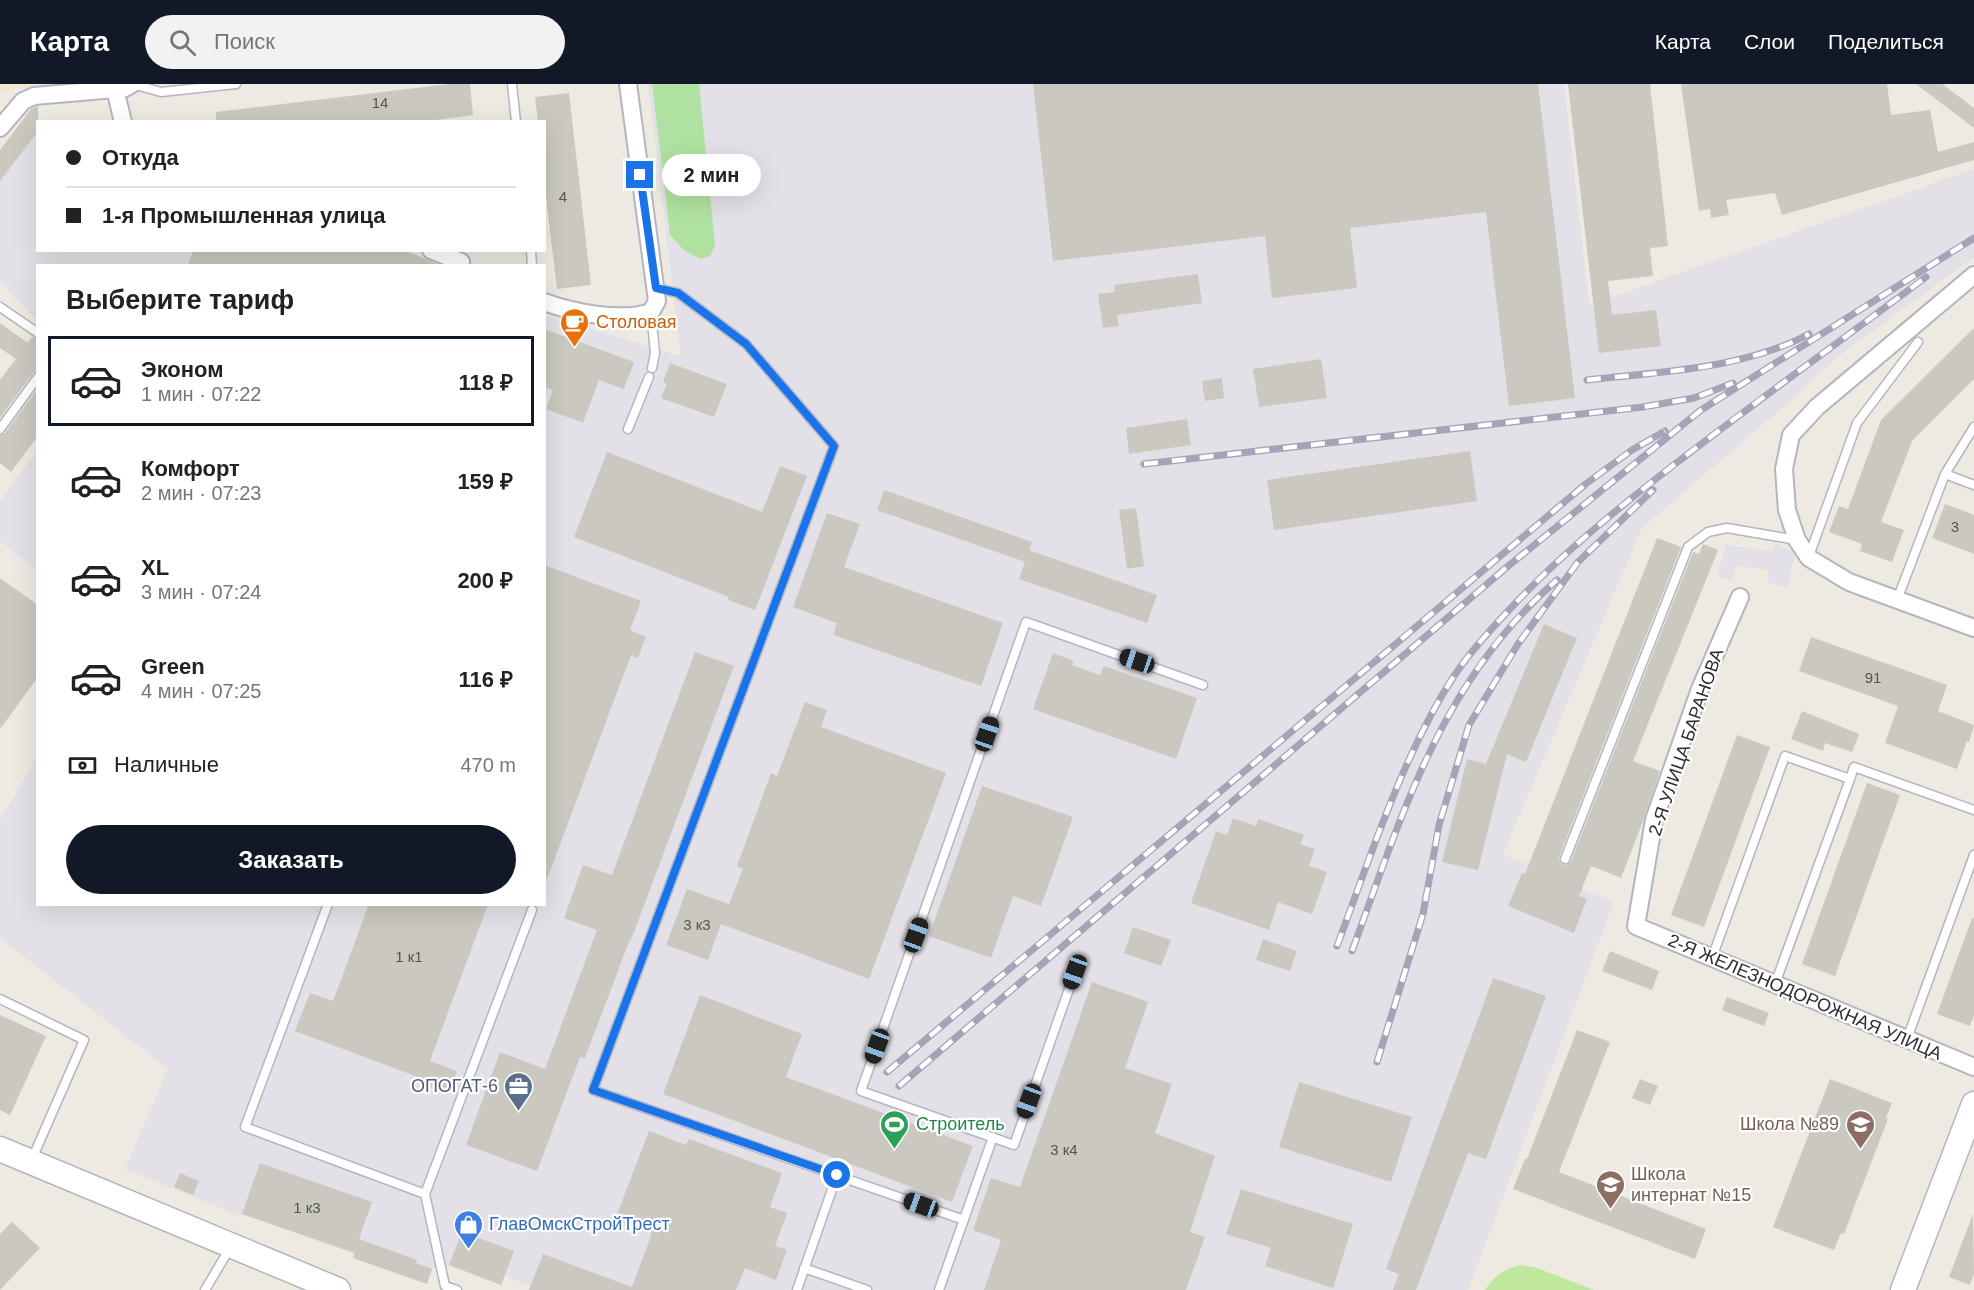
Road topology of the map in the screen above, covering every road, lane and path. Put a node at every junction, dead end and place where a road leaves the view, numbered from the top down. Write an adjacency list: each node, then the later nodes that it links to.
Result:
1 (132, 84): 2 (lane); 5 (street)
2 (236, 84)
3 (512, 84): 7 (lane)
4 (628, 84): 12 (street)
5 (115, 89): 6 (street); 8 (street)
6 (123, 120)
7 (516, 120)
8 (0, 128)
9 (436, 252): 10 (street)
10 (461, 262)
11 (1974, 275): 24 (street)
12 (656, 288): 15 (street); 47 (lane)
13 (546, 303): 15 (street)
14 (0, 308): 16 (lane)
15 (651, 312): 21 (lane)
16 (36, 332)
17 (1918, 342): 25 (lane)
18 (36, 380): 20 (lane)
19 (1974, 427): 22 (lane)
20 (0, 429)
21 (628, 429)
22 (1945, 474): 23 (lane); 27 (lane)
23 (1974, 485)
24 (1797, 540): 25 (street); 33 (lane)
25 (1809, 558): 27 (street)
26 (1740, 597): 36 (street, 2-Я УЛИЦА БАРАНОВА)
27 (1897, 600): 28 (street)
28 (1974, 628)
29 (1203, 684): 44 (lane)
30 (1850, 780): 31 (lane); 37 (lane); 39 (lane)
31 (1974, 810)
32 (1974, 855): 41 (lane)
33 (1565, 859)
34 (327, 906): 48 (lane)
35 (531, 910): 48 (lane)
36 (1636, 926): 37 (street, 2-Я ЖЕЛЕЗНОДОРОЖНАЯ УЛИЦА)
37 (1712, 958): 39 (street, 2-Я ЖЕЛЕЗНОДОРОЖНАЯ УЛИЦА)
38 (1075, 972): 44 (lane)
39 (1775, 984): 41 (street, 2-Я ЖЕЛЕЗНОДОРОЖНАЯ УЛИЦА)
40 (0, 999): 46 (lane)
41 (1907, 1039): 42 (street, 2-Я ЖЕЛЕЗНОДОРОЖНАЯ УЛИЦА)
42 (1974, 1067)
43 (1974, 1104): 58 (street)
44 (993, 1137): 49 (lane)
45 (2, 1154): 46 (street)
46 (30, 1162): 50 (street)
47 (837, 1175): 49 (lane); 51 (lane)
48 (425, 1194): 54 (lane)
49 (964, 1220): 57 (lane)
50 (232, 1246): 52 (lane); 53 (street)
51 (804, 1268): 55 (lane); 56 (lane)
52 (205, 1290)
53 (338, 1290)
54 (457, 1290)
55 (797, 1290)
56 (867, 1290)
57 (939, 1290)
58 (1903, 1290)

